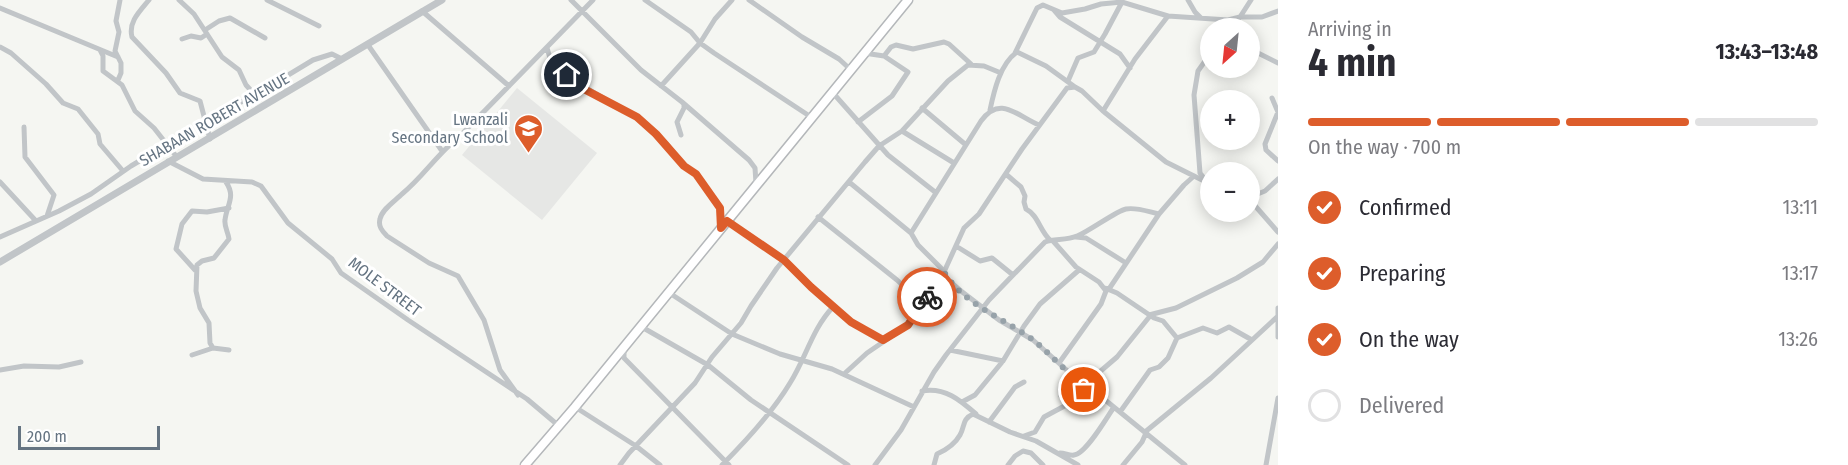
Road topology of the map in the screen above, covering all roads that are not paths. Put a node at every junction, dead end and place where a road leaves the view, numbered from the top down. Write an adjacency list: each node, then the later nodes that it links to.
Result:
1 (120, 0): 39 (street)
2 (149, 0): 60 (street)
3 (179, 0): 26 (street)
4 (267, 0): 25 (street)
5 (442, 0): 18 (street, SHABAAN ROBERT AVENUE)
6 (571, 0): 19 (street)
7 (593, 0): 19 (street)
8 (645, 0): 30 (street)
9 (732, 0): 30 (street)
10 (749, 0): 45 (street)
11 (908, 0): 15 (highway)
12 (1188, 0): 23 (street)
13 (1250, 0): 24 (street)
14 (1126, 2): 17 (street); 21 (street); 29 (street)
15 (901, 4): 35 (highway)
16 (0, 8): 34 (street)
17 (1052, 8): 29 (street); 36 (street)
18 (422, 11): 31 (street, SHABAAN ROBERT AVENUE); 49 (street)
19 (583, 11): 33 (street); 50 (street)
20 (1278, 11): 24 (street)
21 (1168, 16): 22 (street); 43 (street)
22 (1200, 18)
23 (1202, 18)
24 (1240, 18)
25 (319, 26)
26 (206, 32): 27 (street); 28 (street); 53 (street)
27 (265, 38)
28 (182, 39)
29 (1100, 42): 43 (street); 48 (street)
30 (700, 43): 50 (street); 59 (street)
31 (369, 45): 40 (street, SHABAAN ROBERT AVENUE); 70 (street)
32 (0, 47): 76 (street)
33 (547, 48): 49 (street); 93 (street)
34 (100, 50): 39 (street); 47 (street)
35 (864, 53): 38 (street); 45 (highway)
36 (1015, 53): 46 (street); 48 (street)
37 (1260, 54): 41 (street)
38 (885, 56): 42 (street); 61 (street)
39 (118, 57): 47 (street)
40 (342, 59): 53 (street); 66 (street, SHABAAN ROBERT AVENUE)
41 (1278, 63)
42 (971, 64): 46 (street); 56 (street)
43 (1130, 68): 58 (street)
44 (1200, 68): 75 (street)
45 (851, 70): 52 (highway)
46 (1001, 73): 57 (street)
47 (118, 80): 67 (street)
48 (1068, 81): 51 (street)
49 (509, 86): 70 (street)
50 (661, 86): 55 (street)
51 (1075, 87): 58 (street); 62 (street)
52 (833, 93): 59 (highway); 61 (street)
53 (255, 95): 60 (street)
54 (1272, 98): 73 (street)
55 (684, 104): 65 (street); 84 (street)
56 (922, 108): 64 (street); 68 (street)
57 (990, 110): 62 (street); 68 (street)
58 (1103, 111): 78 (street)
59 (811, 117): 84 (highway)
60 (204, 121): 66 (street)
61 (858, 122): 69 (street)
62 (1039, 125): 77 (street)
63 (24, 127): 90 (street)
64 (902, 131): 69 (street); 74 (street)
65 (681, 135)
66 (210, 139): 71 (street, SHABAAN ROBERT AVENUE)
67 (168, 144): 71 (street); 76 (street)
68 (966, 145): 74 (street)
69 (879, 146): 83 (street); 85 (street)
70 (442, 151): 139 (street)
71 (176, 156): 72 (street, SHABAAN ROBERT AVENUE)
72 (168, 161): 82 (street, MOLE STREET); 102 (street, SHABAAN ROBERT AVENUE)
73 (1278, 161)
74 (954, 163): 85 (street)
75 (1200, 169)
76 (123, 171): 90 (street)
77 (1007, 175): 98 (street); 100 (street)
78 (1194, 176): 80 (street); 89 (street)
79 (1278, 178): 86 (street)
80 (1200, 179)
81 (0, 182): 92 (street)
82 (226, 182): 87 (street); 139 (street, MOLE STREET)
83 (849, 182): 91 (street); 95 (street)
84 (756, 186): 93 (highway)
85 (935, 192): 95 (street)
86 (1260, 193)
87 (229, 208): 105 (street); 105 (street)
88 (1260, 209): 94 (street)
89 (1159, 214): 97 (street); 103 (street)
90 (47, 216): 92 (street)
91 (818, 217): 101 (street); 110 (street)
92 (36, 221): 96 (street)
93 (724, 225): 101 (street); 109 (highway)
94 (1277, 229)
95 (911, 234): 106 (street)
96 (0, 237)
97 (1075, 237): 98 (street); 103 (street)
98 (1052, 241): 104 (street); 107 (street)
99 (1278, 244): 114 (street)
100 (956, 246): 106 (street); 107 (street)
101 (784, 260): 111 (street); 118 (street)
102 (0, 262)
103 (1126, 263): 108 (street)
104 (1079, 270): 108 (street); 117 (street)
105 (196, 271): 124 (street)
106 (944, 272): 110 (street); 112 (street)
107 (1013, 275): 112 (street)
108 (1107, 289): 114 (street); 131 (street)
109 (668, 292): 116 (highway); 118 (street)
110 (923, 304): 121 (street)
111 (833, 306): 121 (street); 128 (street)
112 (983, 308): 117 (street); 126 (street)
113 (1278, 308): 115 (street)
114 (1150, 315): 120 (street); 137 (street)
115 (1278, 316): 119 (street); 122 (street)
116 (640, 326): 123 (highway); 132 (street)
117 (1021, 331): 129 (street); 131 (street)
118 (732, 334): 128 (street); 132 (street)
119 (1278, 337)
120 (1177, 339): 122 (street); 148 (street)
121 (883, 340): 134 (street)
122 (1252, 340): 152 (street)
123 (625, 344): 143 (highway); 146 (street)
124 (213, 348): 125 (street); 127 (street)
125 (229, 350)
126 (950, 350): 129 (street); 138 (street)
127 (192, 355)
128 (802, 360): 134 (street); 147 (street)
129 (1003, 361): 141 (street)
130 (81, 362): 133 (street)
131 (1059, 363): 135 (street)
132 (708, 365): 146 (street); 147 (street)
133 (0, 370)
134 (844, 374): 144 (street)
135 (1080, 380): 137 (street); 142 (street)
136 (1024, 382): 150 (street)
137 (1088, 386): 142 (street); 145 (street)
138 (922, 391): 141 (street); 144 (street)
139 (519, 395): 151 (street, MOLE STREET)
140 (1278, 398): 168 (street)
141 (962, 402): 149 (street)
142 (1067, 405): 153 (street)
143 (575, 407): 151 (highway); 154 (street)
144 (914, 407): 163 (street)
145 (1114, 407): 148 (street); 155 (street)
146 (672, 408): 154 (street); 156 (street)
147 (769, 412): 156 (street); 162 (street)
148 (1120, 412): 152 (street)
149 (977, 415): 150 (street); 164 (street)
150 (989, 422): 153 (street)
151 (559, 426): 159 (highway)
152 (1146, 433): 158 (street); 167 (street)
153 (1024, 436): 155 (street)
154 (636, 446): 160 (street); 161 (street)
155 (1058, 453): 157 (street)
156 (726, 464)
157 (1073, 464)
158 (1180, 464)
159 (525, 465)
160 (620, 465)
161 (660, 465)
162 (848, 465)
163 (875, 465)
164 (934, 465)
165 (1008, 465): 166 (street)
166 (1043, 465)
167 (1123, 465)
168 (1266, 465)

